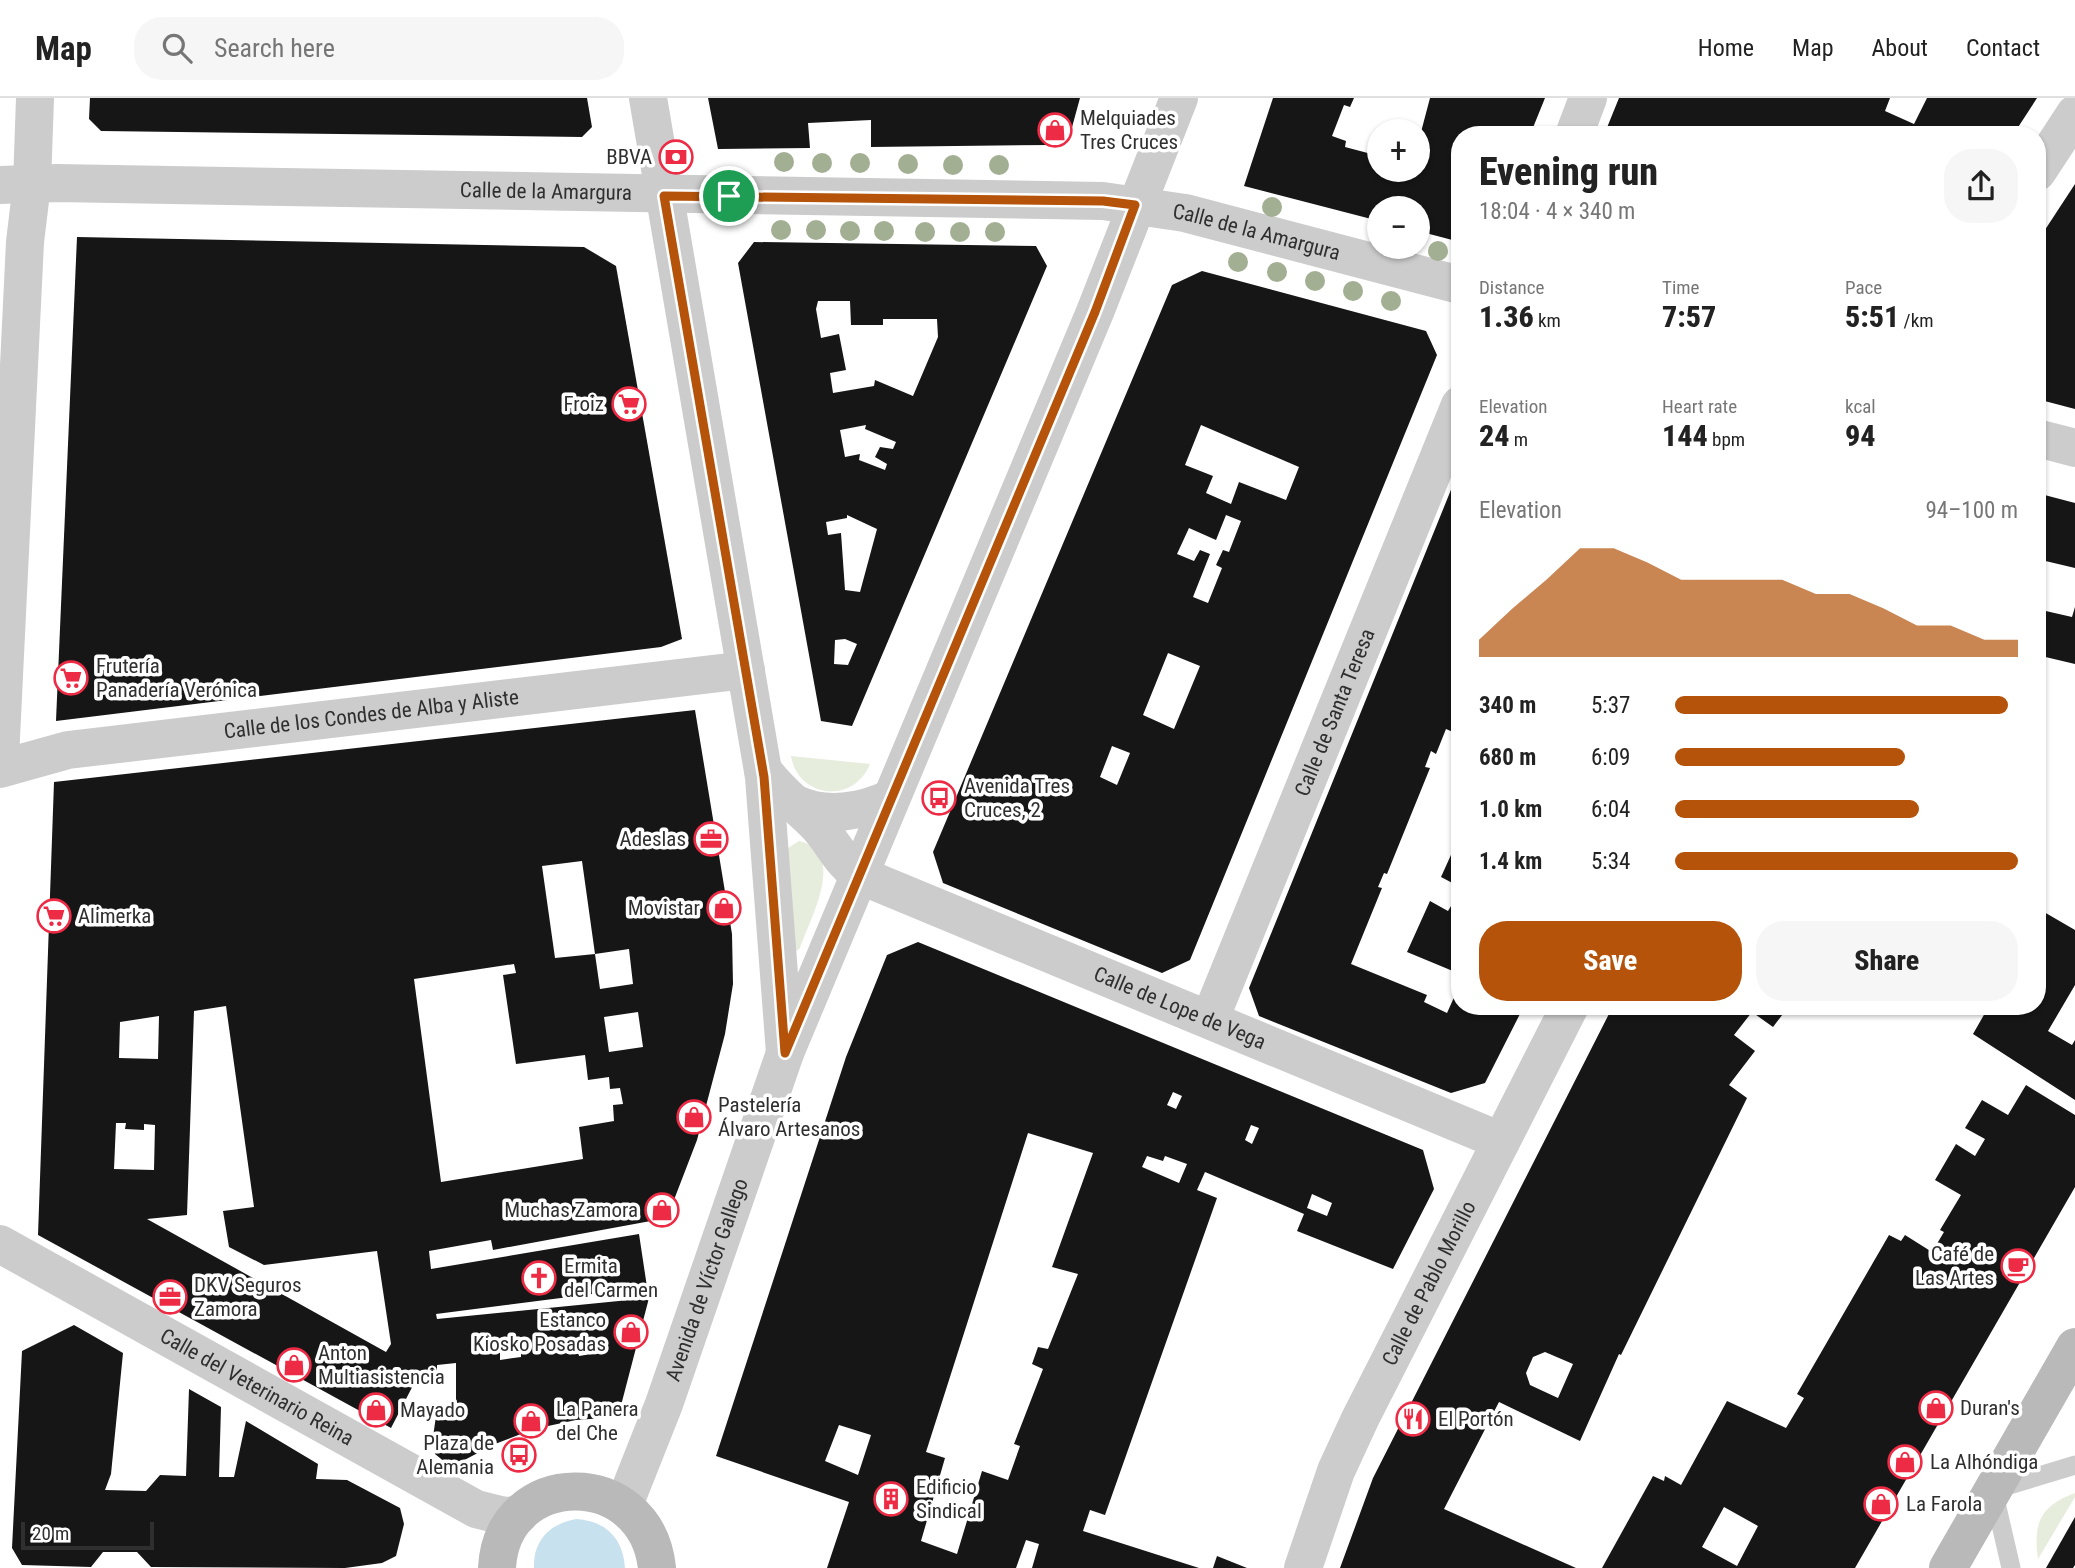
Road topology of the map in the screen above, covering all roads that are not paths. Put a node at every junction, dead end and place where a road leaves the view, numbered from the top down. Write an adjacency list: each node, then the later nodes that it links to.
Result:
1 (35, 98): 8 (street)
2 (648, 98): 9 (street, Avenida de Víctor Gallego)
3 (1179, 98): 10 (street, Avenida de Víctor Gallego)
4 (1588, 98): 6 (street)
5 (2075, 114): 7 (street)
6 (1577, 126)
7 (2046, 158)
8 (16, 184): 9 (street, Calle de la Amargura); 16 (street)
9 (664, 196): 10 (street, Calle de la Amargura); 15 (street, Avenida de Víctor Gallego)
10 (1135, 205): 11 (street, Calle de la Amargura); 19 (street, Avenida de Víctor Gallego)
11 (1451, 283)
12 (1451, 427): 23 (street, Calle de Santa Teresa)
13 (2046, 440): 14 (street)
14 (2075, 448)
15 (746, 670): 17 (street, Calle de los Condes de Alba y Aliste); 18 (street, Avenida de Víctor Gallego)
16 (0, 758)
17 (0, 769)
18 (763, 770): 20 (street); 24 (street, Avenida de Víctor Gallego)
19 (891, 798): 20 (street); 21 (street, Avenida de Víctor Gallego)
20 (796, 804): 21 (street)
21 (859, 875): 23 (street, Calle de Lope de Vega); 24 (street, Avenida de Víctor Gallego)
22 (1565, 1015): 25 (street, Calle de Pablo Morillo)
23 (1210, 1019): 25 (street, Calle de Lope de Vega)
24 (785, 1053): 30 (street, Avenida de Víctor Gallego)
25 (1501, 1140): 34 (street, Calle de Pablo Morillo)
26 (0, 1244): 31 (street, Calle del Veterinario Reina)
27 (2075, 1347): 29 (main road)
28 (2075, 1465): 29 (lane)
29 (1993, 1490): 35 (main road); 36 (lane)
30 (624, 1505): 31 (main road); 33 (main road)
31 (519, 1515): 32 (main road)
32 (497, 1568)
33 (657, 1568)
34 (1303, 1568)
35 (1948, 1568)
36 (2011, 1568)

